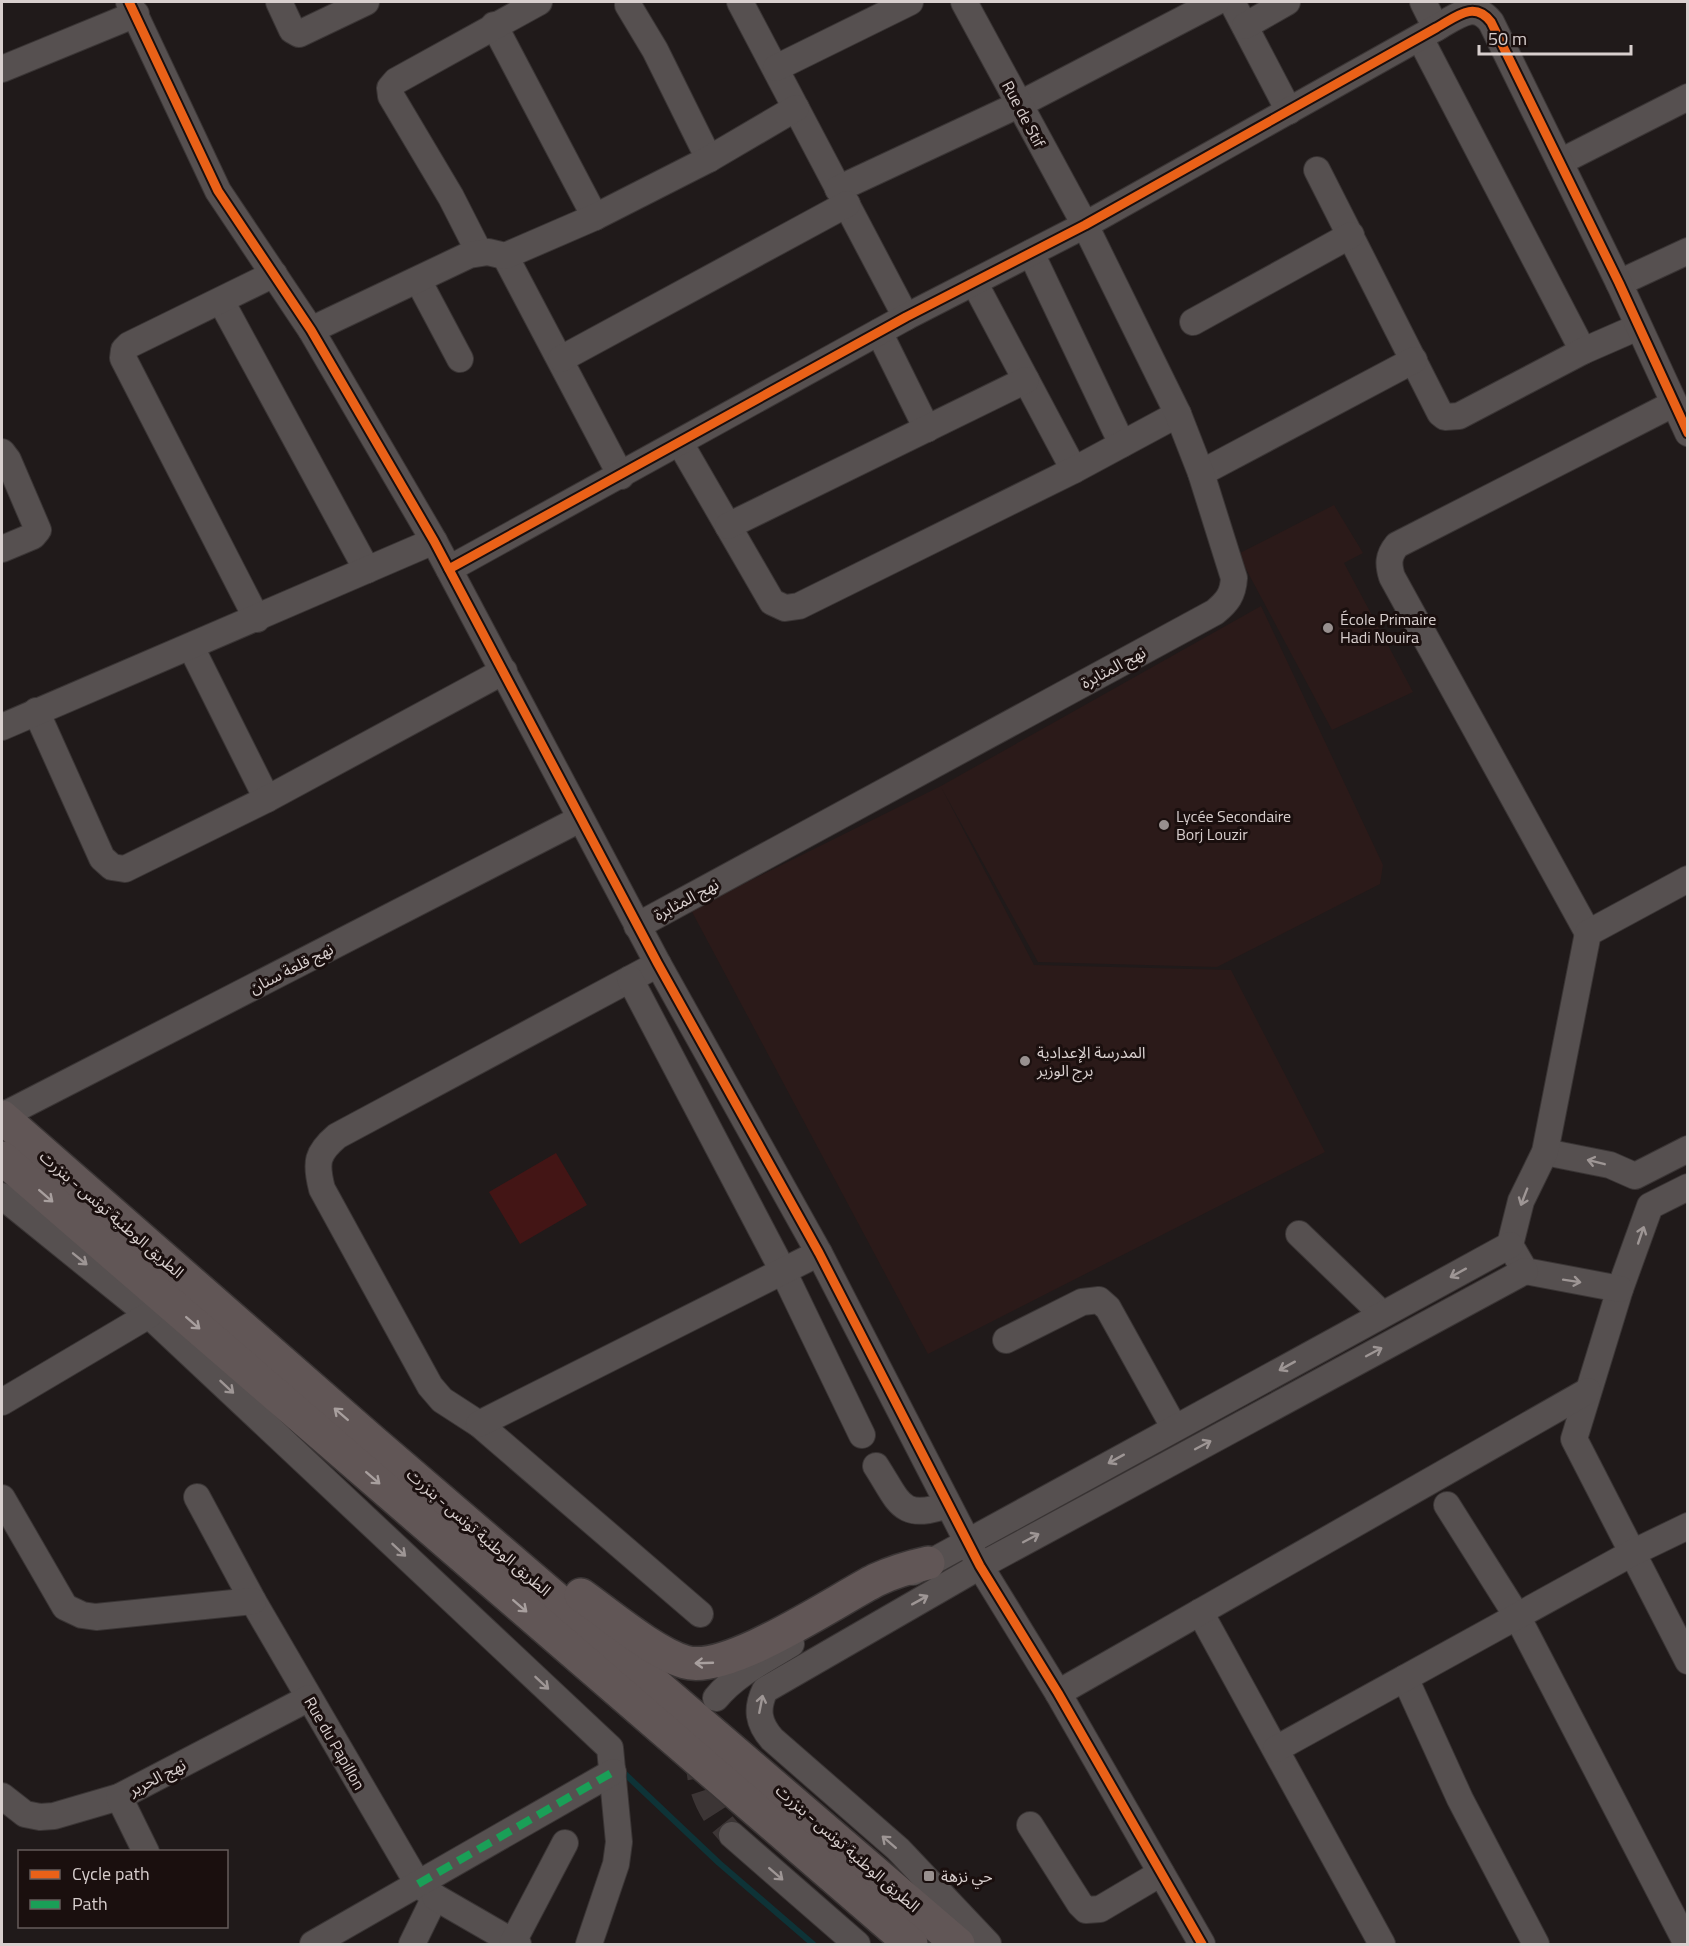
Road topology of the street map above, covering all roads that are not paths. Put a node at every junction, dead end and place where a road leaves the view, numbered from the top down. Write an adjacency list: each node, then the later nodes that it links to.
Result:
1 (279, 2): 2 (street)
2 (366, 2)
3 (538, 2): 13 (street)
4 (740, 2): 16 (street)
5 (910, 2): 16 (street)
6 (964, 2): 19 (street, Rue de Stif)
7 (1216, 2): 19 (street)
8 (1232, 2): 14 (street)
9 (1287, 2): 14 (street)
10 (1423, 2): 15 (street)
11 (628, 5): 22 (street)
12 (133, 8): 17 (street); 33 (street)
13 (494, 25): 26 (street); 29 (street)
14 (1245, 26): 21 (street)
15 (1428, 33): 21 (street); 23 (street); 43 (street)
16 (776, 68): 20 (street)
17 (2, 69)
18 (1688, 97): 23 (street)
19 (1018, 105): 25 (street); 27 (street, Rue de Stif)
20 (796, 108): 22 (street); 25 (street)
21 (1289, 111): 27 (street)
22 (709, 159): 26 (street)
23 (1560, 162): 36 (street)
24 (1317, 170): 28 (street)
25 (843, 197): 38 (street); 45 (street)
26 (595, 217): 32 (street)
27 (1085, 225): 31 (street); 49 (street, نهج المثابرة)
28 (1351, 236): 39 (street); 46 (street)
29 (479, 252): 32 (street); 34 (street)
30 (1688, 252): 36 (street)
31 (1031, 253): 35 (street); 53 (street)
32 (505, 256): 45 (street)
33 (274, 274): 37 (street); 41 (street)
34 (418, 280): 41 (street); 44 (street)
35 (974, 282): 38 (street); 47 (street)
36 (1619, 283): 40 (street)
37 (221, 301): 62 (street); 63 (street)
38 (906, 317): 42 (street)
39 (1193, 321)
40 (1638, 327): 43 (street); 48 (street)
41 (311, 330): 59 (street)
42 (879, 332): 50 (street); 52 (street)
43 (1583, 351): 46 (street)
44 (460, 359)
45 (561, 359): 57 (street)
46 (1414, 360): 56 (street)
47 (1026, 380): 50 (street); 55 (street)
48 (1673, 404): 51 (street); 72 (street)
49 (1178, 414): 53 (street); 56 (street, نهج المثابرة)
50 (927, 429): 58 (street)
51 (1688, 433)
52 (680, 443): 57 (street); 58 (street)
53 (1122, 444): 55 (street)
54 (2, 452): 60 (street)
55 (1074, 470): 58 (street)
56 (1201, 473): 71 (street, نهج المثابرة)
57 (621, 476): 61 (street)
58 (728, 526)
59 (434, 541): 61 (street); 62 (street)
60 (2, 549)
61 (449, 569): 65 (street)
62 (367, 570): 63 (street)
63 (256, 619): 64 (street)
64 (191, 647): 66 (street); 68 (street)
65 (504, 672): 68 (street); 69 (street)
66 (36, 711): 67 (street); 68 (street)
67 (2, 726)
68 (267, 799)
69 (580, 819): 71 (street); 75 (street, نهج قلعة سنان)
70 (1688, 879): 72 (street)
71 (637, 926): 73 (street)
72 (1588, 933): 77 (street)
73 (658, 964): 74 (street); 82 (street)
74 (630, 979): 84 (street); 96 (street)
75 (2, 1117): 99 (highway, الطريق الوطنية تونس - بنزرت, one-way to 75)
76 (1688, 1149): 79 (street)
77 (1545, 1152): 79 (street, one-way to 77); 86 (street, one-way to 86)
78 (2, 1158): 135 (highway, الطريق الوطنية تونس - بنزرت, one-way to 135)
79 (1635, 1176): 83 (street)
80 (1688, 1187): 83 (street)
81 (2, 1197): 92 (street, one-way to 92)
82 (791, 1203): 84 (street); 87 (street)
83 (1650, 1206): 90 (street, one-way to 83)
84 (756, 1219): 88 (street)
85 (1299, 1234): 91 (street)
86 (1510, 1245): 89 (street); 91 (street, one-way to 91)
87 (819, 1253): 88 (street); 103 (street)
88 (783, 1271): 96 (street); 98 (street)
89 (1525, 1271): 90 (street, one-way to 90); 110 (street, one-way to 89)
90 (1620, 1289): 94 (street)
91 (1382, 1314): 97 (street, one-way to 97)
92 (149, 1315): 95 (street); 121 (street, one-way to 121)
93 (1006, 1340): 97 (street)
94 (1588, 1391): 107 (street); 112 (street)
95 (2, 1402)
96 (479, 1424): 113 (street)
97 (1174, 1427): 106 (street, one-way to 106)
98 (862, 1435)
99 (372, 1441): 108 (highway); 136 (highway, الطريق الوطنية تونس - بنزرت)
100 (876, 1466): 103 (street)
101 (197, 1497): 111 (street, Rue du Papillon)
102 (2, 1498): 111 (street)
103 (948, 1505): 106 (street)
104 (1447, 1505): 114 (street)
105 (1688, 1526): 107 (street)
106 (967, 1541): 109 (street); 110 (street)
107 (1632, 1553): 114 (street); 115 (street)
108 (530, 1559): 109 (highway, one-way to 108); 137 (highway)
109 (928, 1563): 119 (street)
110 (980, 1566): 117 (street); 138 (street, one-way to 110)
111 (252, 1601): 118 (street, Rue du Papillon)
112 (1200, 1612): 117 (street); 120 (street)
113 (700, 1614)
114 (1517, 1616): 116 (street); 142 (street)
115 (1688, 1661)
116 (1405, 1678): 120 (street); 141 (street)
117 (1058, 1693): 128 (street)
118 (309, 1698): 123 (street, نهج الحرير); 129 (street, Rue du Papillon)
119 (716, 1698)
120 (1276, 1749): 140 (street)
121 (613, 1771): 129 (street); 133 (street)
122 (2, 1796): 123 (street, نهج الحرير)
123 (118, 1797): 127 (street)
124 (1030, 1825): 128 (street)
125 (732, 1836): 134 (street, one-way to 134)
126 (565, 1843): 130 (street)
127 (145, 1850)
128 (1161, 1873): 139 (street)
129 (426, 1891): 130 (street); 131 (street); 132 (street)
130 (515, 1943)
131 (313, 1944)
132 (412, 1944)
133 (589, 1944)
134 (856, 1944)
135 (911, 1944)
136 (958, 1944)
137 (980, 1944)
138 (988, 1944)
139 (1202, 1944)
140 (1382, 1944)
141 (1536, 1944)
142 (1687, 1944)

